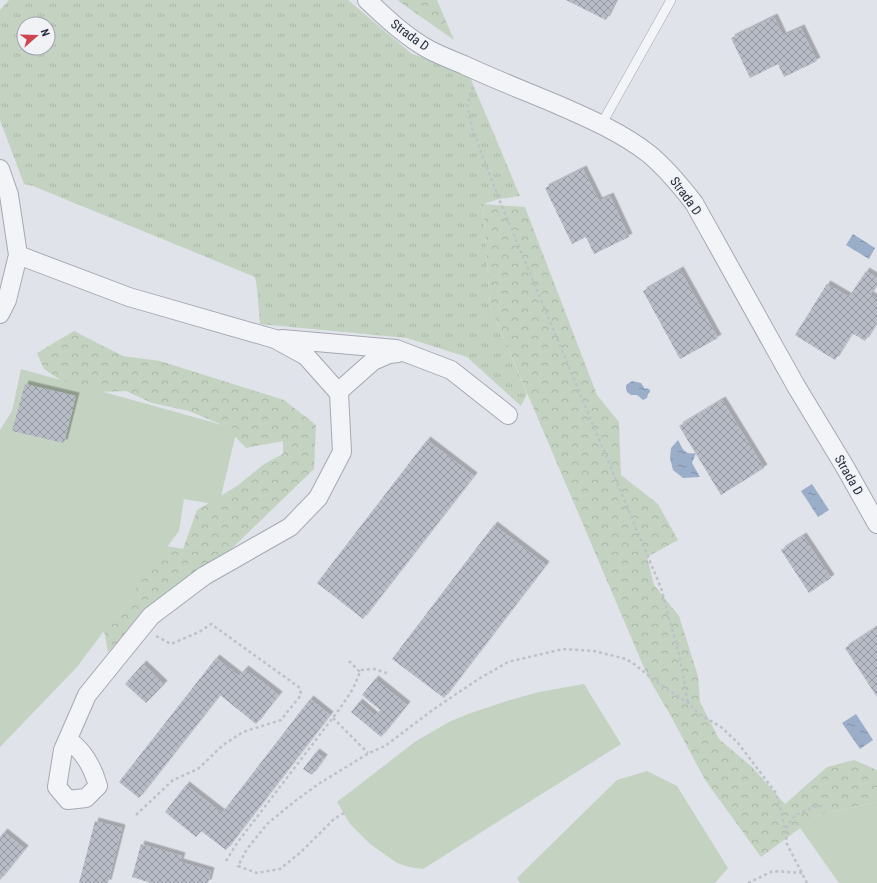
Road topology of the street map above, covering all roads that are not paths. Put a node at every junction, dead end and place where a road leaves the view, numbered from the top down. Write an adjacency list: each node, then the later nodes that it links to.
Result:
1 (367, 0): 3 (street, Strada D)
2 (671, 0): 3 (lane)
3 (601, 125): 11 (street, Strada D)
4 (0, 169): 5 (street)
5 (18, 254): 6 (street); 7 (street)
6 (0, 314)
7 (275, 339): 8 (street); 9 (street)
8 (369, 353): 9 (street); 10 (street)
9 (338, 392): 12 (street)
10 (508, 415)
11 (877, 524)
12 (68, 740)

